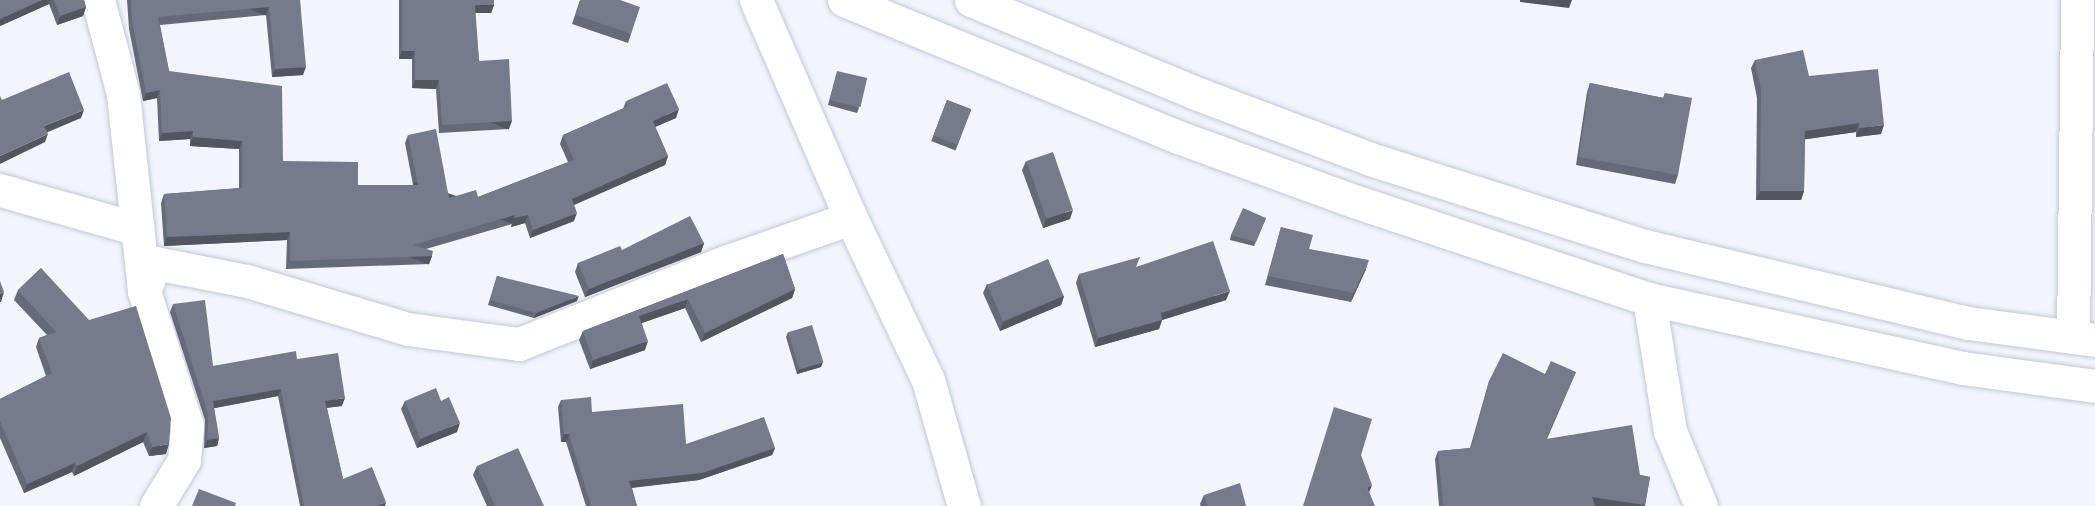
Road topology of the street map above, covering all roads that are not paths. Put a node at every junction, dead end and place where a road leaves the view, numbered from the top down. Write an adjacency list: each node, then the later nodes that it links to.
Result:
1 (98, 0): 9 (street)
2 (756, 0): 8 (street)
3 (844, 0): 11 (street)
4 (971, 0): 6 (street)
5 (2077, 0): 12 (street)
6 (1006, 7): 12 (street)
7 (0, 190): 9 (street)
8 (851, 218): 10 (street); 15 (street)
9 (138, 229): 10 (street)
10 (144, 291): 14 (street)
11 (1649, 299): 13 (street); 16 (street)
12 (2084, 339)
13 (2095, 386)
14 (156, 506)
15 (964, 506)
16 (1701, 506)

